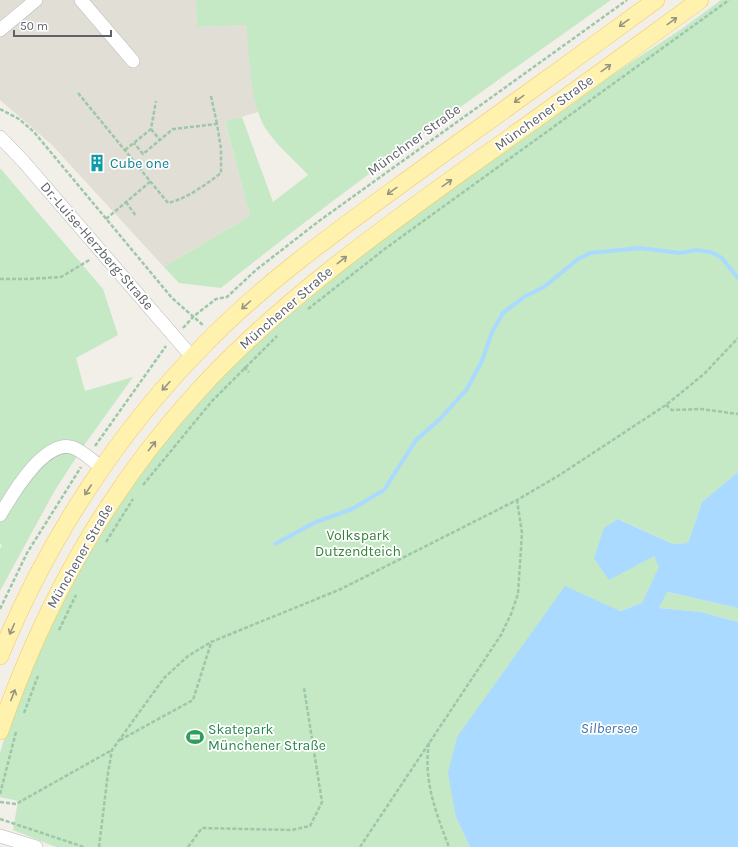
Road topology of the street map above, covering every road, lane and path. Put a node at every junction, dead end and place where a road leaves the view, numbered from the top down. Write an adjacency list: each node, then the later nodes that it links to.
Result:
1 (36, 0): 7 (street)
2 (81, 0): 8 (street)
3 (627, 0): 26 (path, Münchner Straße)
4 (656, 0): 31 (main road, Münchener Straße, one-way to 31)
5 (700, 0): 34 (main road, Münchener Straße, one-way to 5)
6 (729, 0): 25 (path)
7 (0, 30)
8 (133, 61)
9 (78, 93): 18 (path)
10 (210, 96): 13 (path)
11 (156, 101): 14 (path)
12 (0, 110): 22 (path)
13 (217, 124): 16 (path); 19 (path)
14 (151, 129): 16 (path); 17 (path)
15 (0, 137): 28 (street, Dr.-Luise-Herzberg-Straße)
16 (160, 140): 17 (path)
17 (134, 143): 18 (path)
18 (125, 150): 19 (path)
19 (151, 181): 20 (path)
20 (126, 202): 21 (path); 22 (path)
21 (136, 216)
22 (106, 219): 26 (path)
23 (80, 267): 24 (path)
24 (0, 279)
25 (305, 311)
26 (194, 316): 28 (path, Münchner Straße)
27 (282, 331): 32 (path)
28 (174, 336): 30 (path, Münchner Straße); 31 (street, Dr.-Luise-Herzberg-Straße)
29 (738, 338): 35 (path)
30 (159, 354)
31 (192, 357): 34 (main road); 37 (main road, Münchener Straße, one-way to 37)
32 (244, 367): 33 (path); 38 (path)
33 (249, 372)
34 (209, 379): 49 (main road, Münchener Straße, one-way to 34)
35 (666, 405): 36 (path); 40 (path)
36 (738, 414)
37 (102, 468): 41 (street); 46 (main road, Münchener Straße, one-way to 46)
38 (140, 489)
39 (136, 496): 42 (path)
40 (517, 500): 45 (path); 54 (path)
41 (0, 515)
42 (102, 548)
43 (79, 588): 44 (path)
44 (56, 634)
45 (211, 642): 53 (path); 53 (path)
46 (0, 656)
47 (38, 675): 50 (path)
48 (304, 688): 63 (path)
49 (3, 715): 52 (main road, Münchener Straße)
50 (22, 717)
51 (17, 731): 56 (path)
52 (0, 732)
53 (119, 740): 55 (path)
54 (429, 742): 64 (path); 65 (path)
55 (112, 750): 57 (path); 62 (path)
56 (0, 794)
57 (0, 802)
58 (0, 819): 61 (path)
59 (0, 836): 60 (street)
60 (36, 847)
61 (84, 847)
62 (99, 847)
63 (188, 847)
64 (360, 847)
65 (448, 847)

